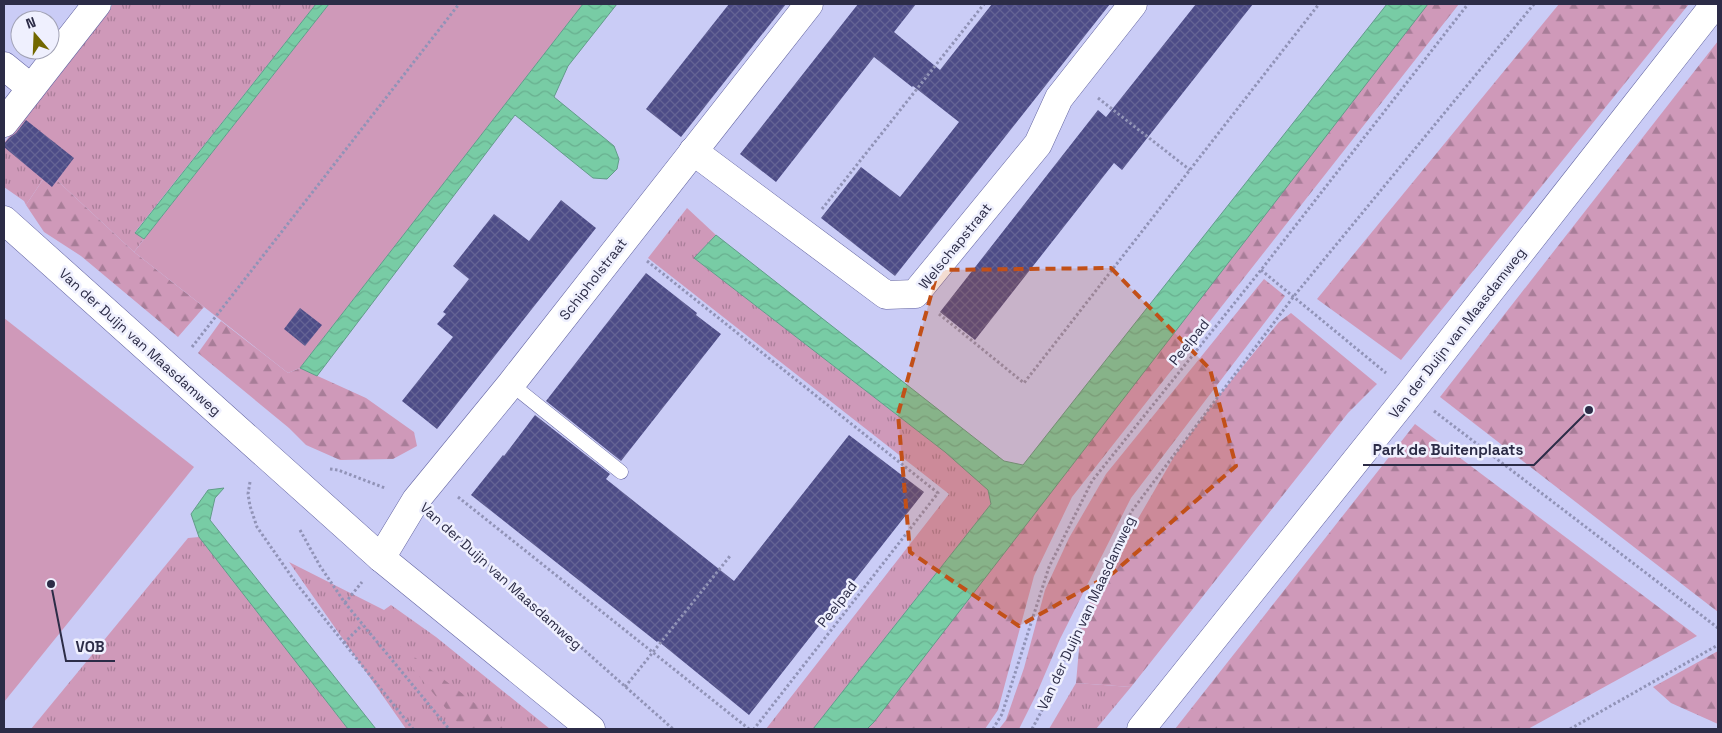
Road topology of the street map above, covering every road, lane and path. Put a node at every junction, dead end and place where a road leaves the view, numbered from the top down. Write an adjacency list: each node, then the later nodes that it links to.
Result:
1 (97, 4): 12 (street)
2 (459, 4): 22 (path)
3 (808, 4): 14 (street, Schipholstraat)
4 (984, 4): 17 (path)
5 (1133, 4): 11 (street, Welschapstraat)
6 (1319, 4): 15 (path)
7 (1468, 4): 19 (path, Peelpad)
8 (1534, 4): 21 (path, Van der Duijn van Maasdamweg)
9 (1715, 4): 24 (street, Van der Duijn van Maasdamweg)
10 (4, 66): 12 (street)
11 (1074, 79): 15 (path); 20 (street, Welschapstraat)
12 (31, 88): 13 (street)
13 (4, 123)
14 (694, 151): 17 (street, Welschapstraat); 18 (street, Schipholstraat)
15 (1190, 170): 20 (path)
16 (4, 220): 22 (street, Van der Duijn van Maasdamweg)
17 (803, 233): 20 (street, Welschapstraat)
18 (622, 242): 23 (street, Schipholstraat); 44 (path, Peelpad)
19 (1261, 270): 21 (path); 45 (path, Peelpad)
20 (915, 294)
21 (1294, 296): 24 (path); 46 (path, Van der Duijn van Maasdamweg)
22 (173, 372): 25 (street, Van der Duijn van Maasdamweg)
23 (511, 384): 27 (lane); 28 (street, Schipholstraat)
24 (1410, 393): 34 (path); 47 (street, Van der Duijn van Maasdamweg)
25 (265, 454): 32 (street, Van der Duijn van Maasdamweg); 35 (path)
26 (329, 469): 29 (path, Van der Duijn van Maasdamweg)
27 (621, 472)
28 (434, 478): 29 (street, Schipholstraat); 37 (path, Van der Duijn van Maasdamweg)
29 (416, 500): 32 (street, Schipholstraat); 38 (path, Van der Duijn van Maasdamweg)
30 (298, 527): 33 (path)
31 (730, 556): 37 (path)
32 (382, 558): 41 (street, Van der Duijn van Maasdamweg)
33 (362, 625): 35 (path); 40 (path)
34 (1718, 628)
35 (344, 643): 39 (path)
36 (1718, 645): 48 (path)
37 (653, 653): 38 (path); 43 (path, Van der Duijn van Maasdamweg)
38 (625, 687): 42 (path, Van der Duijn van Maasdamweg)
39 (413, 729)
40 (449, 729)
41 (591, 729)
42 (673, 729)
43 (749, 729)
44 (754, 729)
45 (993, 729)
46 (1032, 729)
47 (1140, 729)
48 (1570, 729)

